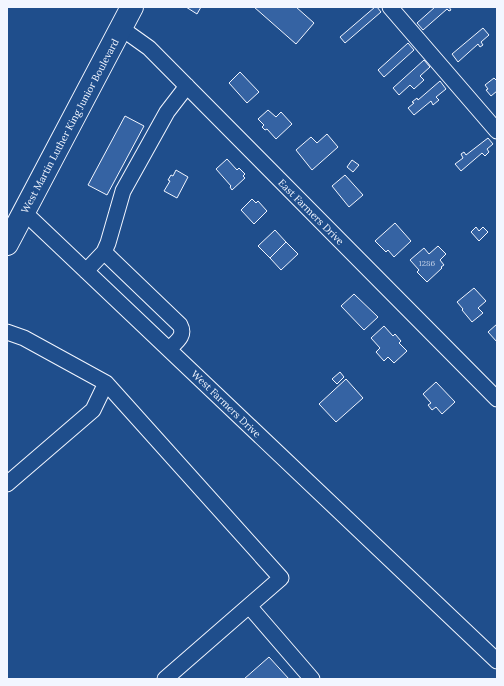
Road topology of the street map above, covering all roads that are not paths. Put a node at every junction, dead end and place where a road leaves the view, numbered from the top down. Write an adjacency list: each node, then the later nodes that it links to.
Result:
1 (132, 7): 3 (highway, West Martin Luther King Junior Boulevard)
2 (390, 7): 5 (street)
3 (121, 28): 4 (street, East Farmers Drive); 6 (highway, West Martin Luther King Junior Boulevard)
4 (187, 86): 8 (street); 13 (street, East Farmers Drive)
5 (497, 131)
6 (24, 212): 7 (highway, West Martin Luther King Junior Boulevard); 9 (street, West Farmers Drive)
7 (7, 244)
8 (104, 252): 9 (street); 11 (street)
9 (86, 271): 11 (street, West Farmers Drive)
10 (7, 332): 12 (street)
11 (168, 349): 16 (street, West Farmers Drive)
12 (106, 383): 14 (street); 15 (street)
13 (497, 399)
14 (7, 484)
15 (249, 606): 17 (street); 18 (street)
16 (497, 661)
17 (165, 679)
18 (312, 679)

